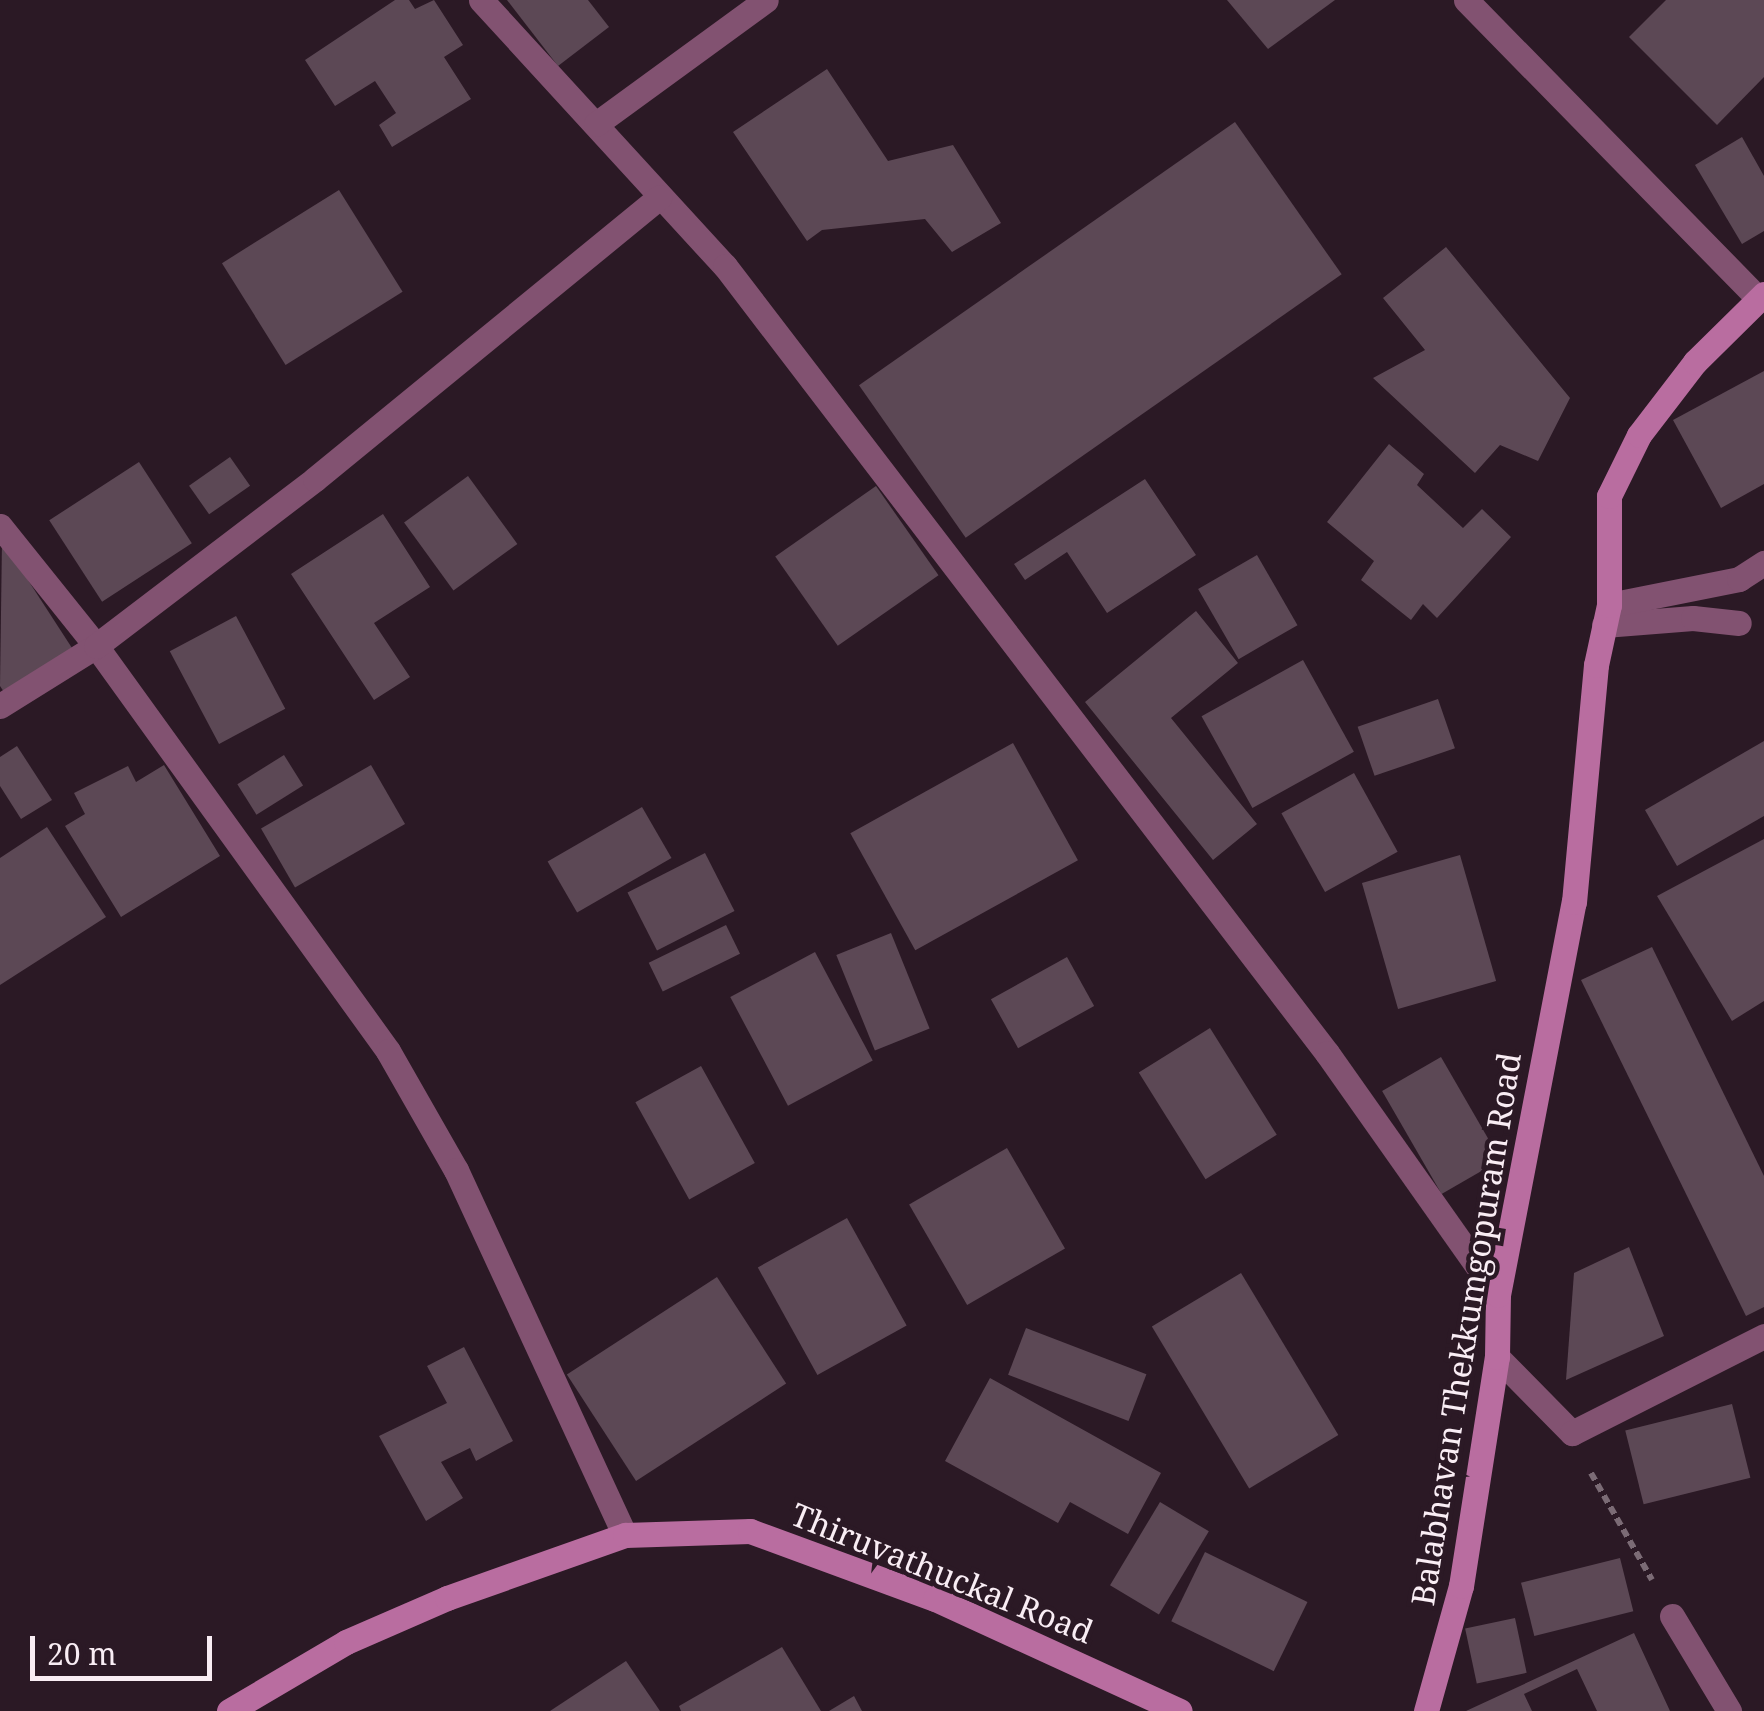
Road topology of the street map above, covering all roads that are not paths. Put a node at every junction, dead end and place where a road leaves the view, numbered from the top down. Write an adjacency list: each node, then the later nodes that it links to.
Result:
1 (481, 0): 4 (street)
2 (766, 0): 4 (street)
3 (1466, 0): 6 (street)
4 (596, 124): 5 (street)
5 (659, 197): 11 (street); 13 (street)
6 (1762, 297): 9 (main road, Balabhavan Thekkumgopuram Road)
7 (0, 526): 11 (street)
8 (1764, 563): 9 (street)
9 (1606, 615): 10 (street); 13 (main road, Balabhavan Thekkumgopuram Road)
10 (1739, 623)
11 (96, 646): 12 (street); 16 (street)
12 (0, 706)
13 (1498, 1295): 15 (main road, Balabhavan Thekkumgopuram Road)
14 (1764, 1336): 15 (street)
15 (1496, 1357): 20 (main road, Balabhavan Thekkumgopuram Road)
16 (626, 1535): 18 (main road, Thiruvathuckal Road); 19 (main road, Thiruvathuckal Road)
17 (1672, 1616): 21 (street)
18 (228, 1711)
19 (1180, 1711)
20 (1426, 1711)
21 (1729, 1711)

